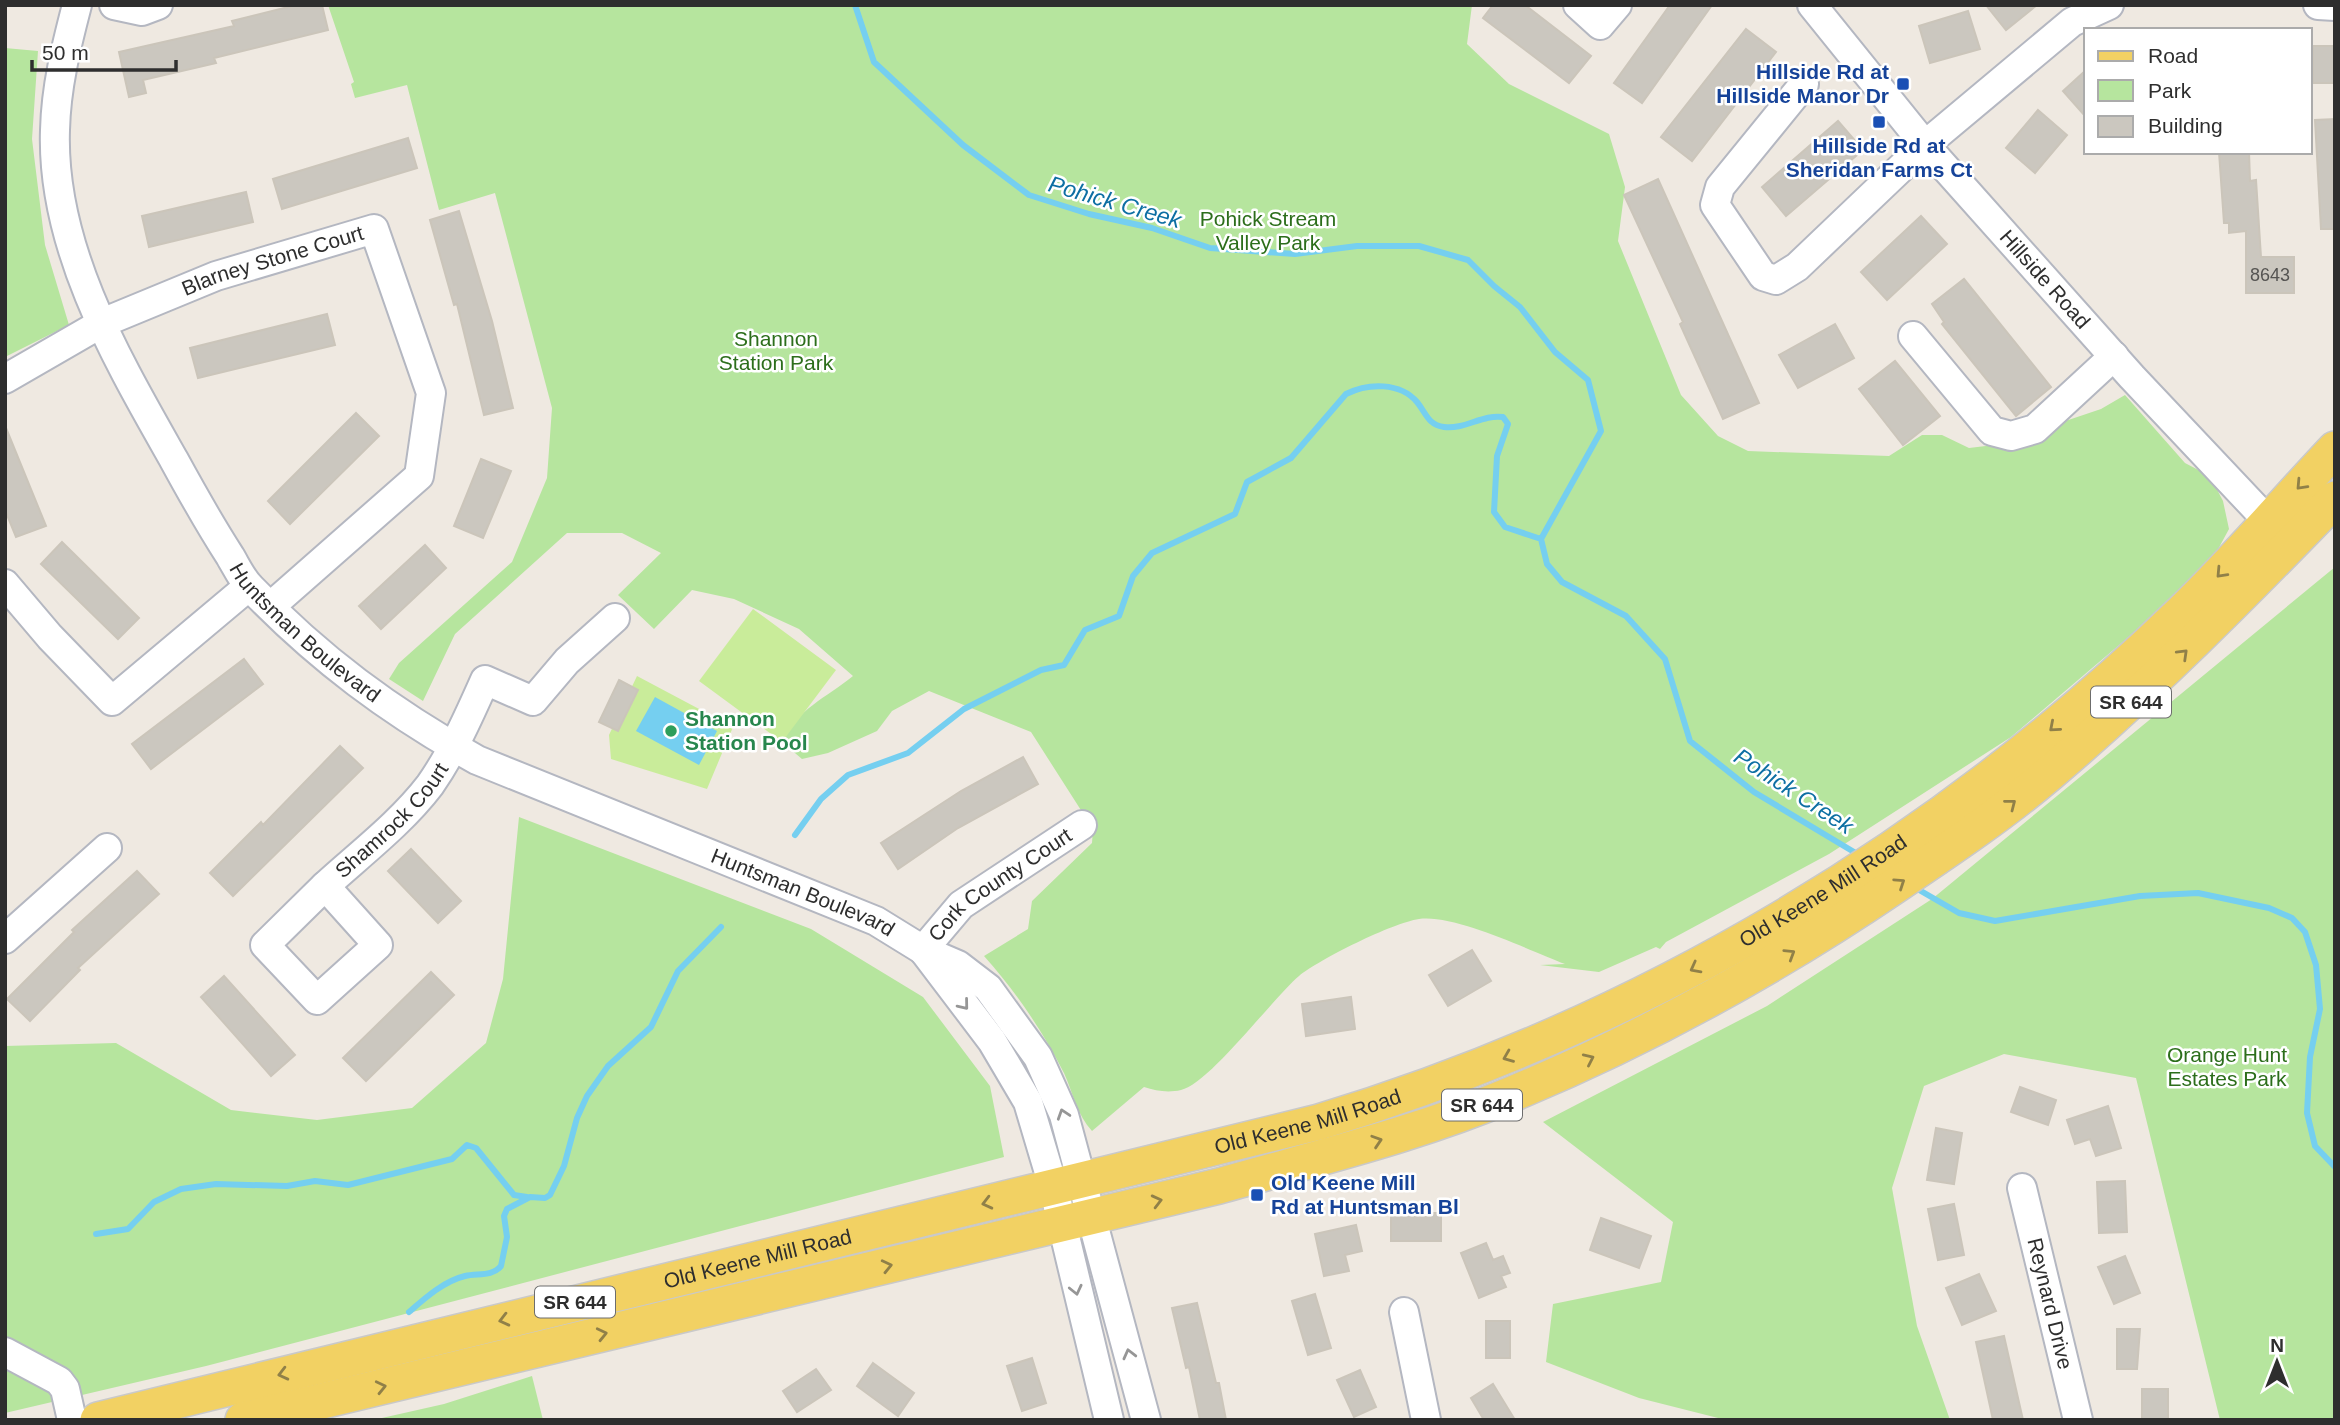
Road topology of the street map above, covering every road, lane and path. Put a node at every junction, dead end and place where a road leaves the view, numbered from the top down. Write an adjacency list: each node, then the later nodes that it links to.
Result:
1 (77, 5): 12 (street, Huntsman Boulevard)
2 (114, 5): 3 (street)
3 (158, 5)
4 (1578, 5): 9 (street)
5 (1812, 5): 11 (street, Hillside Road)
6 (2109, 5): 11 (street)
7 (2318, 5): 8 (street)
8 (2335, 6)
9 (1609, 15)
10 (1804, 84): 11 (street)
11 (1925, 145): 14 (street, Hillside Road)
12 (102, 323): 15 (street); 20 (street, Huntsman Boulevard); 21 (street, Blarney Stone Court)
13 (1913, 336): 14 (street)
14 (2115, 356): 18 (street, Hillside Road)
15 (5, 379)
16 (2335, 449): 18 (main road, Old Keene Mill Road / SR 644, one-way to 18)
17 (2335, 499): 18 (main road, Old Keene Mill Road / SR 644)
18 (2279, 533): 29 (main road, Old Keene Mill Road / SR 644, one-way to 29); 31 (main road, Old Keene Mill Road / SR 644, one-way to 18)
19 (5, 584): 20 (street)
20 (249, 586): 21 (street, Huntsman Boulevard)
21 (271, 606): 23 (street, Huntsman Boulevard)
22 (615, 618): 23 (street, Shamrock Court)
23 (454, 748): 26 (street, Shamrock Court); 28 (street, Huntsman Boulevard)
24 (1082, 824): 28 (street, Cork County Court)
25 (107, 848): 27 (street)
26 (325, 886)
27 (5, 939)
28 (923, 950): 29 (street, Huntsman Boulevard)
29 (1067, 1183): 31 (street, Huntsman Boulevard); 35 (main road, Old Keene Mill Road / SR 644, one-way to 35)
30 (2022, 1188): 40 (street, Reynard Drive)
31 (1076, 1220): 36 (main road, Old Keene Mill Road / SR 644, one-way to 31); 37 (street, Huntsman Boulevard, one-way to 37); 38 (street, Huntsman Boulevard, one-way to 31)
32 (1404, 1312): 39 (street)
33 (5, 1352): 34 (street)
34 (72, 1420)
35 (98, 1420)
36 (243, 1420)
37 (1109, 1420)
38 (1146, 1420)
39 (1426, 1420)
40 (2078, 1420)

